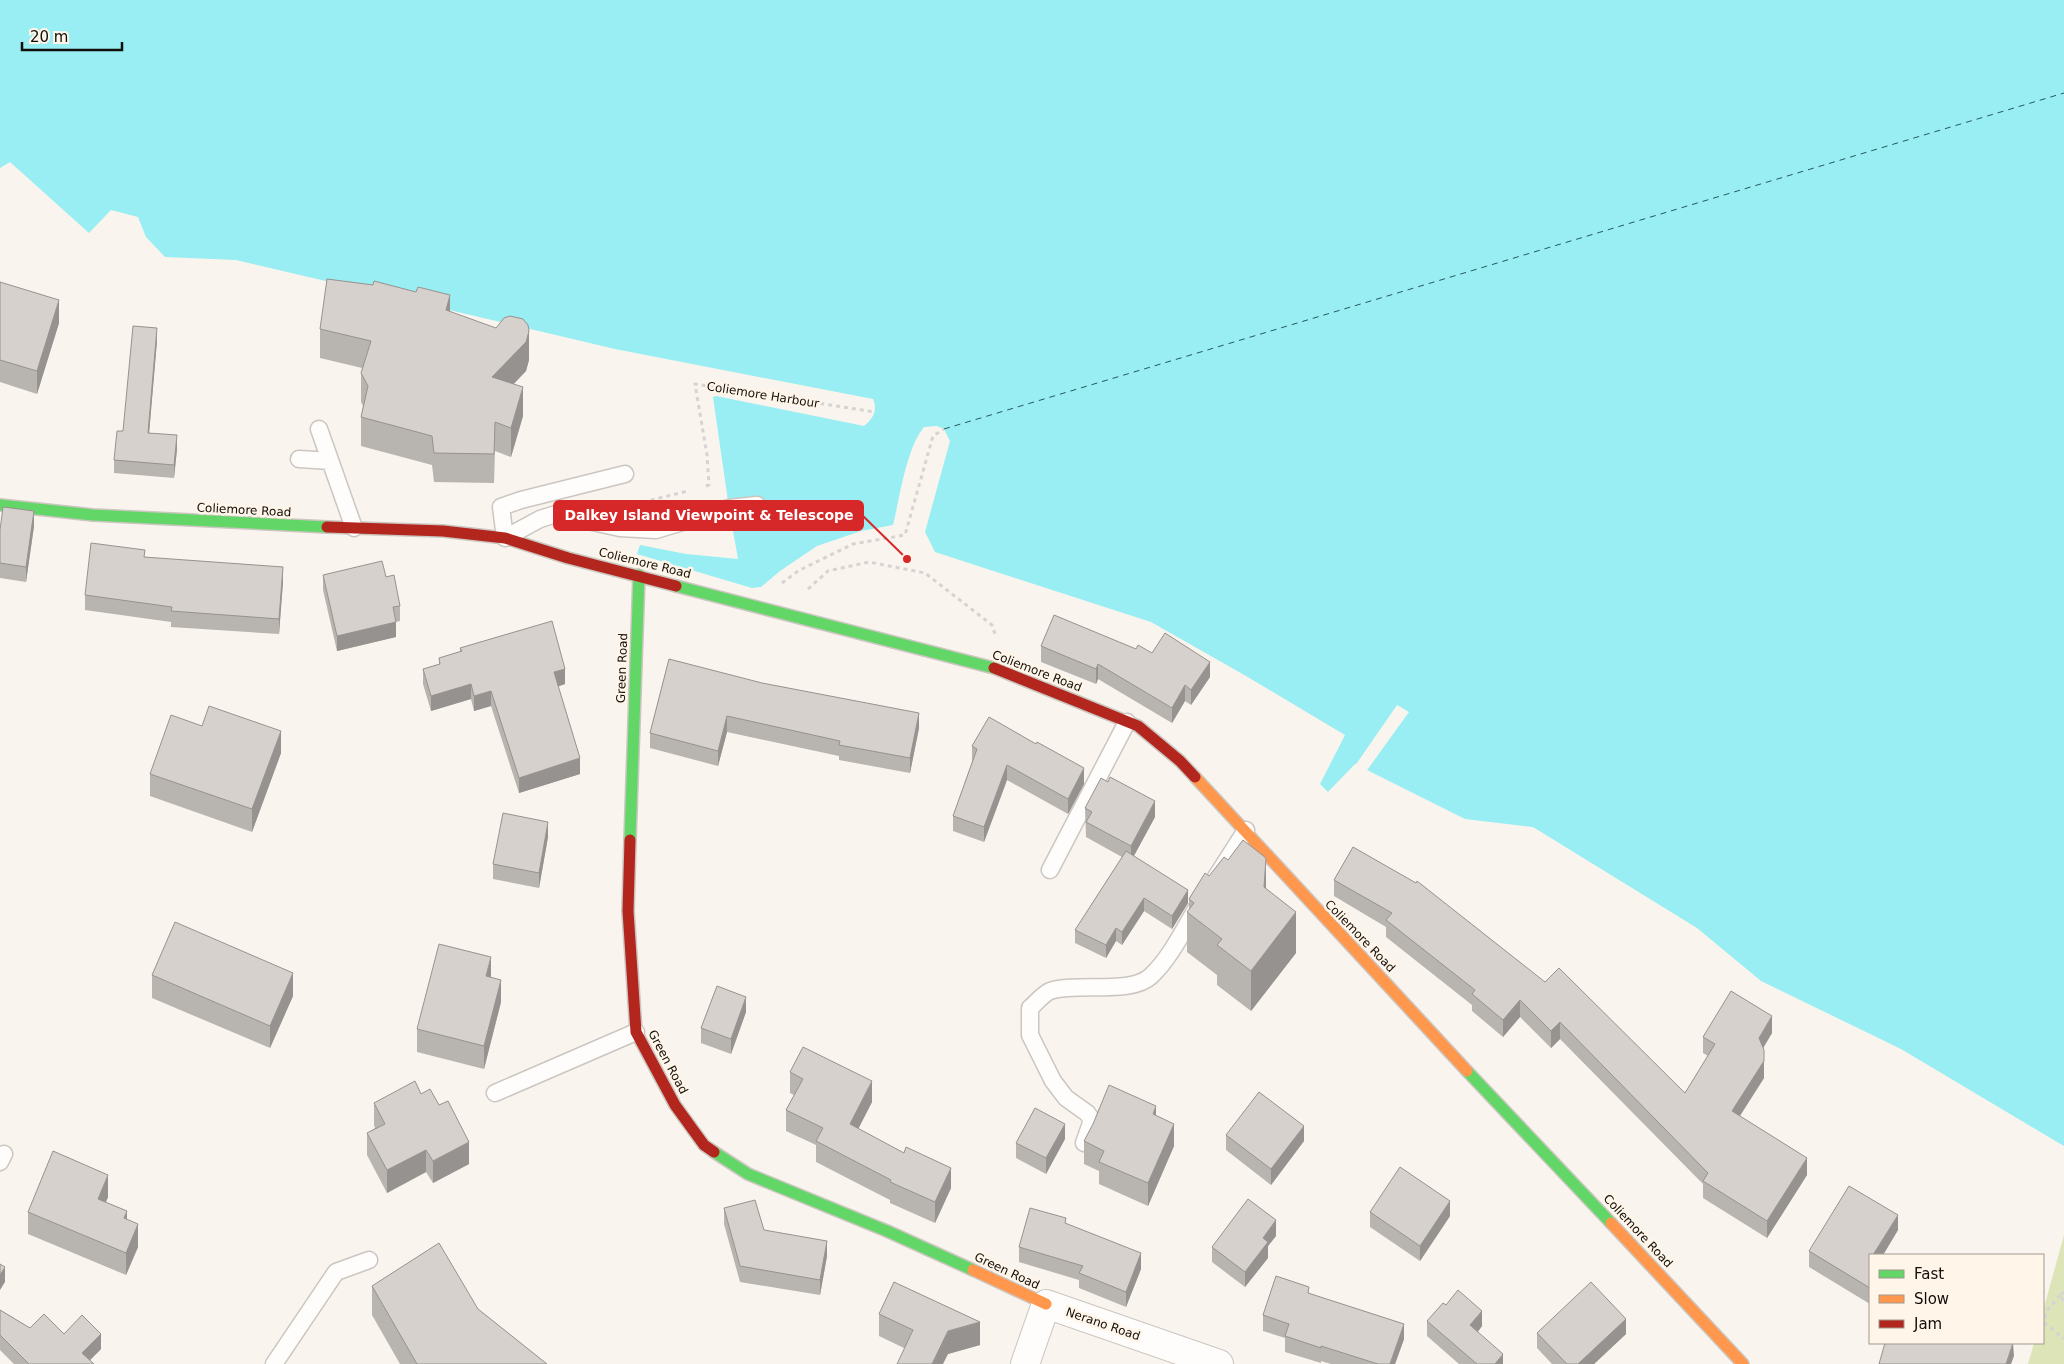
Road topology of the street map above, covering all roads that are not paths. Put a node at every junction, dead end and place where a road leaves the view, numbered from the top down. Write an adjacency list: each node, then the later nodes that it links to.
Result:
1 (319, 430): 3 (lane)
2 (298, 459): 3 (lane)
3 (330, 461): 7 (lane)
4 (625, 474): 8 (lane)
5 (0, 505): 7 (street, Coliemore Road)
6 (757, 505): 8 (lane)
7 (354, 528): 8 (street, Coliemore Road)
8 (505, 538): 9 (street, Coliemore Road)
9 (639, 575): 10 (street, Coliemore Road); 13 (street, Green Road)
10 (1127, 722): 11 (street, Coliemore Road); 12 (lane)
11 (1246, 830): 15 (lane); 21 (street, Coliemore Road)
12 (1050, 870)
13 (636, 1032): 14 (lane); 17 (street, Green Road)
14 (494, 1093)
15 (1084, 1142)
16 (370, 1260): 18 (lane)
17 (1046, 1304): 19 (street); 20 (street, Nerano Road)
18 (274, 1364)
19 (1025, 1364)
20 (1219, 1364)
21 (1743, 1364)

